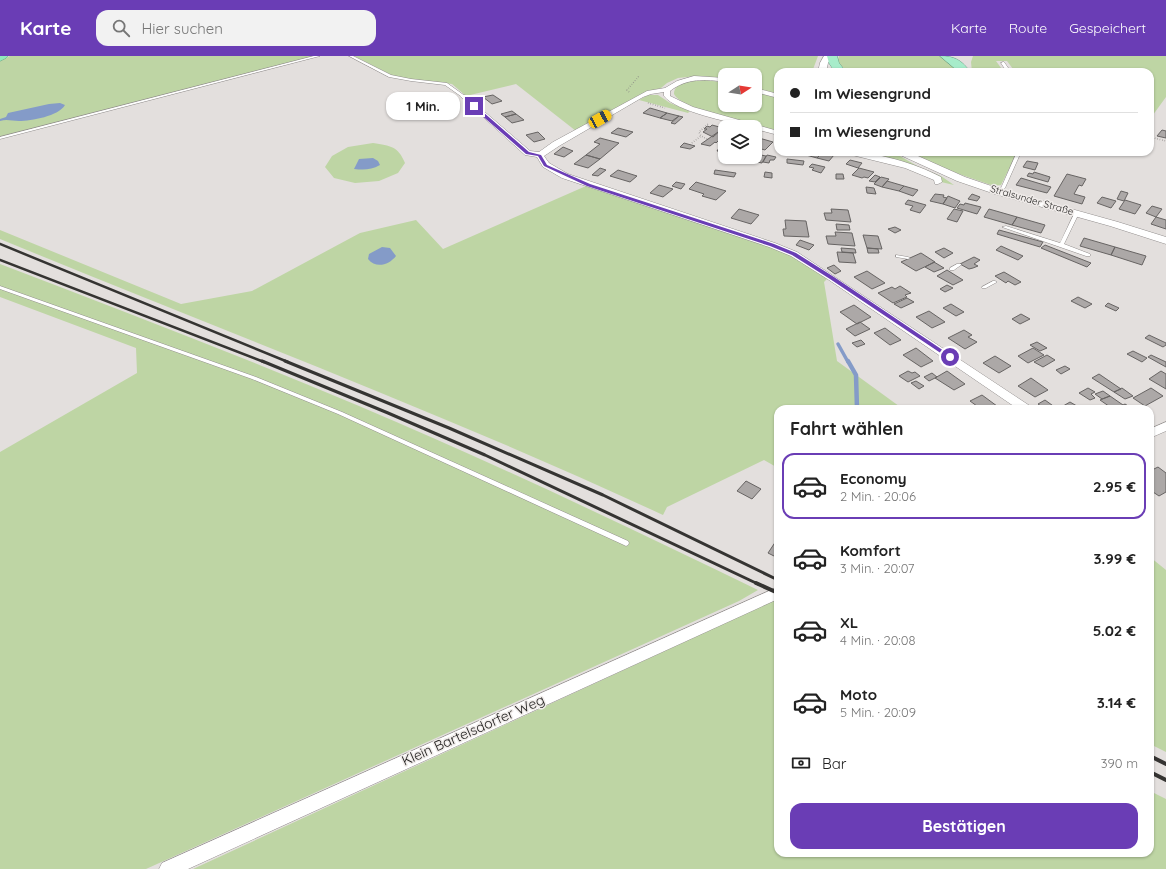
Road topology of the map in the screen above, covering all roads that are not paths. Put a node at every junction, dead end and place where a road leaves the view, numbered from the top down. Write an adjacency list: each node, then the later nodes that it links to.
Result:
1 (318, 56): 19 (lane)
2 (351, 56): 17 (lane)
3 (828, 56): 8 (street)
4 (832, 56): 9 (highway)
5 (945, 56): 10 (highway)
6 (967, 59): 11 (highway)
7 (1002, 63): 12 (lane)
8 (824, 68)
9 (837, 68)
10 (962, 68)
11 (968, 68)
12 (1006, 68)
13 (718, 79): 14 (street)
14 (667, 90): 18 (street); 20 (street)
15 (762, 92): 16 (street)
16 (774, 95)
17 (463, 96): 20 (street)
18 (774, 132)
19 (0, 138)
20 (540, 156): 38 (street)
21 (867, 156): 24 (street)
22 (910, 156): 25 (street, Stralsunder Straße)
23 (1017, 156): 25 (lane)
24 (938, 182)
25 (999, 192): 26 (street, Stralsunder Straße)
26 (1077, 213): 28 (street, Stralsunder Straße); 29 (lane)
27 (1004, 227): 29 (lane)
28 (1166, 241)
29 (1061, 244): 30 (lane)
30 (1088, 255)
31 (898, 256): 32 (lane)
32 (908, 258)
33 (959, 266): 34 (lane)
34 (952, 269)
35 (995, 282): 37 (lane)
36 (0, 287): 41 (lane)
37 (984, 287)
38 (1020, 405)
39 (1166, 426): 40 (street)
40 (1154, 432)
41 (626, 544)
42 (774, 595): 43 (street, Klein Bartelsdorfer Weg)
43 (168, 869)

